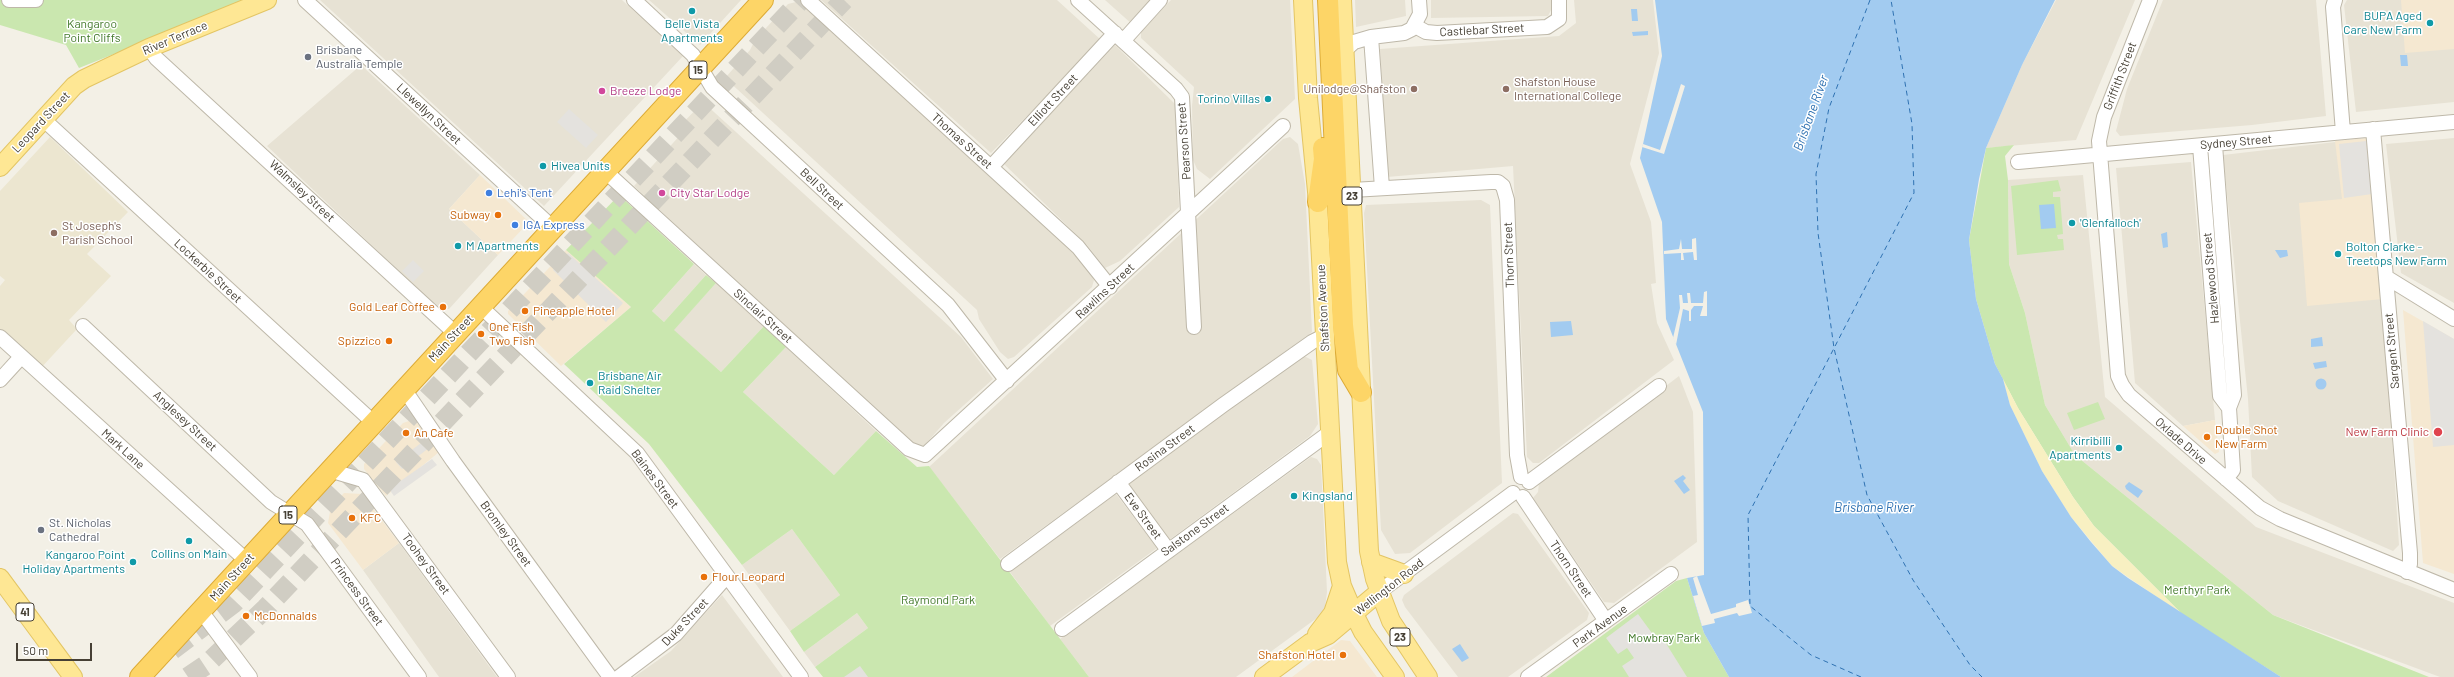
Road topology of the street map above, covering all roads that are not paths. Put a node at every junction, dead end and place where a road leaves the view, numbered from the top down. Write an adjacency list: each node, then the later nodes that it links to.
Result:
1 (9, 0): 2 (street)
2 (36, 0)
3 (267, 0): 21 (main road, River Terrace)
4 (305, 0): 41 (street, Llewellyn Street)
5 (634, 0): 23 (street, Bell Street)
6 (763, 0): 23 (highway, Main Street / 15)
7 (808, 0): 35 (street, Thomas Street)
8 (1078, 0): 19 (street, Pearson Street)
9 (1160, 0): 19 (street, Elliott Street)
10 (1303, 0): 39 (main road, Shafston Avenue / 23)
11 (1316, 0): 39 (highway)
12 (1328, 0): 56 (highway)
13 (1342, 0): 22 (main road, 23)
14 (1419, 0): 18 (street)
15 (1559, 0): 18 (street, Castlebar Street)
16 (2150, 0): 32 (street, Griffith Street)
17 (2335, 0): 29 (street)
18 (1416, 26): 20 (street)
19 (1119, 37): 35 (street, Elliott Street); 40 (street, Pearson Street)
20 (1371, 37): 22 (street); 37 (street)
21 (149, 48): 24 (main road, River Terrace); 48 (street, Walmsley Street)
22 (1344, 51): 38 (main road, 23)
23 (700, 68): 36 (highway, Main Street / 15); 53 (street, Bell Street)
24 (84, 79): 25 (main road, Leopard Street)
25 (43, 120): 34 (main road, Leopard Street); 58 (street, Lockerbie Street)
26 (2454, 122): 28 (street, Sydney Street)
27 (1284, 126): 40 (street, Rawlins Street)
28 (2373, 129): 29 (street, Sydney Street); 42 (street, Sargent Street)
29 (2343, 132): 30 (street, Sydney Street)
30 (2215, 145): 31 (street, Sydney Street); 57 (street, Hazlewood Street)
31 (2200, 146): 32 (street, Sydney Street); 57 (street, Hazlewood Street)
32 (2099, 154): 33 (street, Sydney Street); 62 (street, Oxlade Drive)
33 (2018, 162)
34 (0, 167)
35 (991, 167): 43 (street, Thomas Street)
36 (605, 171): 41 (highway, Main Street / 15); 60 (street, Sinclair Street)
37 (1382, 188): 38 (street, Thorn Street); 63 (street, Thorn Street)
38 (1352, 190): 56 (main road, 23)
39 (1318, 202): 49 (main road, Shafston Avenue / 23)
40 (1188, 214): 43 (street, Rawlins Street); 47 (street, Pearson Street)
41 (553, 228): 44 (highway, Main Street / 15)
42 (2386, 277): 45 (street); 71 (street, Sargent Street)
43 (1110, 287): 53 (street, Rawlins Street)
44 (480, 306): 48 (highway, Main Street / 15); 74 (street, Baines Street)
45 (2454, 318)
46 (83, 326): 66 (street, Anglesey Street)
47 (1194, 327)
48 (455, 333): 55 (highway, Main Street / 15)
49 (1324, 336): 59 (main road, Shafston Avenue / 23); 64 (street, Rosina Street)
50 (0, 337): 51 (street, Mark Lane)
51 (21, 358): 52 (street); 68 (street, Mark Lane)
52 (0, 380)
53 (1007, 381): 60 (street, Rawlins Street)
54 (1658, 386): 63 (street)
55 (404, 389): 58 (highway, Main Street / 15); 89 (street, Bromley Street)
56 (1361, 392): 69 (main road, 23)
57 (2229, 408): 62 (street, Hazlewood Street)
58 (373, 422): 61 (highway, Main Street / 15)
59 (1329, 433): 67 (street, Salstone Street); 76 (main road, Shafston Avenue / 23)
60 (925, 455)
61 (329, 470): 66 (highway, Main Street / 15); 88 (street, Toohey Street)
62 (2226, 479): 71 (street, Oxlade Drive)
63 (1525, 480): 65 (street)
64 (1118, 482): 67 (street, Eve Street); 70 (street, Rosina Street)
65 (1518, 495): 72 (street, Wellington Road); 81 (street, Thorn Street)
66 (289, 514): 68 (highway, Main Street / 15); 87 (street, Princess Street)
67 (1168, 550): 82 (street, Salstone Street)
68 (246, 561): 79 (highway, Main Street / 15)
69 (1371, 562): 72 (main road); 78 (main road, 23)
70 (1008, 564)
71 (2407, 572): 77 (street, Oxlade Drive)
72 (1404, 574): 78 (street, Wellington Road)
73 (1672, 574): 81 (street, Park Avenue)
74 (727, 576): 90 (street, Duke Street); 91 (street, Baines Street)
75 (0, 578): 84 (main road, 41)
76 (1342, 586): 80 (main road, Shafston Avenue / 23); 83 (main road)
77 (2454, 590)
78 (1379, 592): 80 (main road, Wellington Road); 94 (main road, 23)
79 (202, 611): 85 (highway, Main Street / 15); 86 (street)
80 (1354, 614): 83 (main road, Wellington Road); 93 (main road, 23)
81 (1606, 621): 95 (street, Park Avenue)
82 (1062, 629)
83 (1310, 643): 92 (main road, Wellington Road)
84 (73, 677)
85 (140, 677)
86 (250, 677)
87 (419, 677)
88 (508, 677)
89 (610, 677)
90 (619, 677)
91 (801, 677)
92 (1264, 677)
93 (1395, 677)
94 (1428, 677)
95 (1528, 677)

